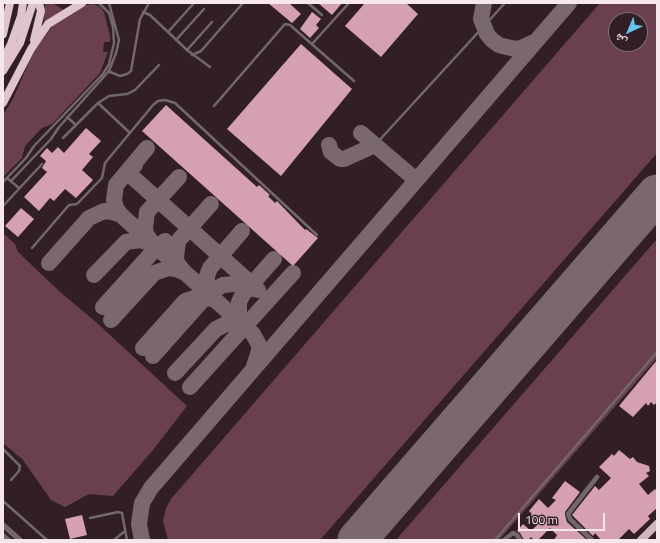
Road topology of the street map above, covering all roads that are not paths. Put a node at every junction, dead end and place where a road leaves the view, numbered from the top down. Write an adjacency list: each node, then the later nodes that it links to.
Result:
1 (7, 3): 18 (highway)
2 (10, 3): 21 (highway)
3 (23, 3): 27 (highway)
4 (33, 3): 31 (highway)
5 (39, 3): 24 (highway)
6 (82, 3): 24 (highway)
7 (99, 3): 30 (lane)
8 (110, 3): 30 (lane)
9 (149, 3): 16 (lane)
10 (194, 3): 20 (lane)
11 (243, 3): 26 (lane)
12 (308, 3): 17 (lane)
13 (349, 3): 23 (lane)
14 (505, 3): 42 (lane)
15 (204, 9): 22 (lane)
16 (142, 12): 20 (lane); 30 (lane)
17 (322, 15)
18 (3, 19)
19 (212, 22): 25 (lane)
20 (168, 32): 22 (lane)
21 (3, 34)
22 (176, 40): 25 (lane)
23 (312, 44): 32 (lane); 37 (lane)
24 (31, 49): 33 (highway)
25 (186, 50): 26 (lane)
26 (192, 55): 29 (lane)
27 (3, 60)
28 (159, 65): 35 (lane)
29 (210, 67)
30 (107, 70): 38 (lane)
31 (3, 71)
32 (354, 81)
33 (11, 86): 34 (highway); 36 (highway)
34 (3, 92)
35 (98, 103): 39 (lane); 40 (lane)
36 (3, 104)
37 (214, 106)
38 (67, 116): 39 (lane); 43 (lane); 44 (lane)
39 (76, 125): 41 (lane)
40 (130, 133): 51 (lane); 52 (lane)
41 (63, 138)
42 (375, 145)
43 (32, 149): 44 (lane); 46 (lane)
44 (37, 154): 47 (lane)
45 (42, 164): 49 (lane)
46 (7, 178): 47 (lane); 48 (lane)
47 (11, 181): 49 (lane)
48 (3, 182)
49 (19, 188): 50 (lane)
50 (3, 206)
51 (316, 235)
52 (32, 248)
53 (657, 352): 68 (lane)
54 (3, 449): 56 (lane)
55 (597, 477): 71 (street)
56 (11, 480)
57 (3, 501): 65 (lane)
58 (90, 518): 61 (lane)
59 (657, 524): 72 (highway)
60 (3, 525): 64 (street)
61 (125, 531): 66 (lane); 67 (lane)
62 (3, 536): 63 (street)
63 (8, 540)
64 (20, 540)
65 (47, 540)
66 (114, 540)
67 (126, 540)
68 (495, 540)
69 (504, 540): 70 (street)
70 (520, 540)
71 (592, 540)
72 (641, 540)

